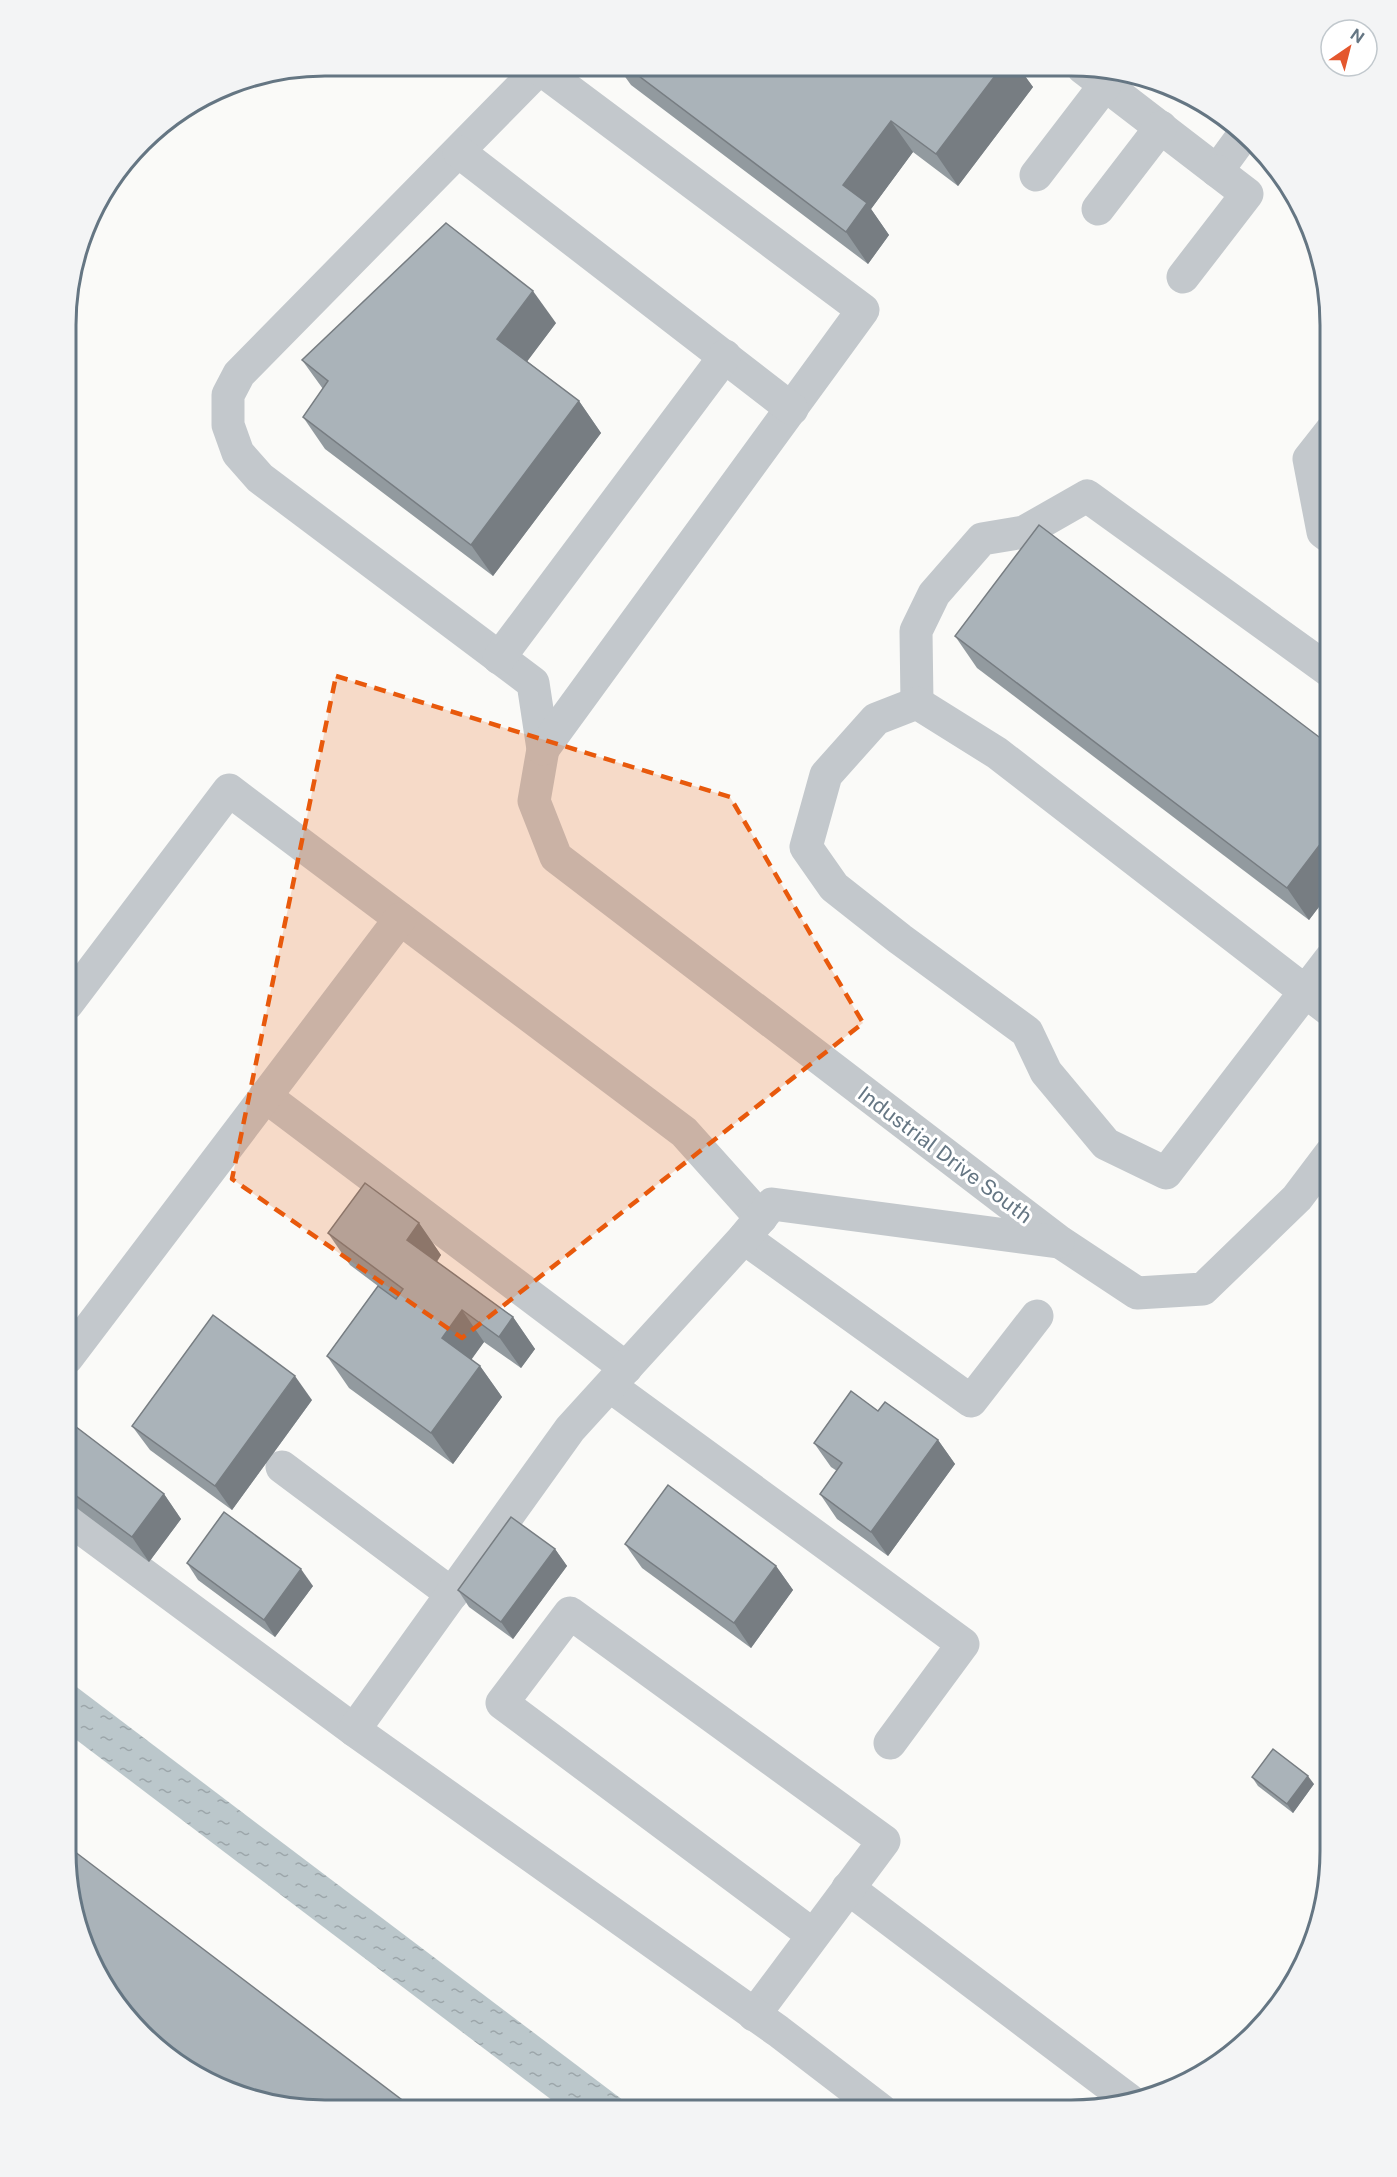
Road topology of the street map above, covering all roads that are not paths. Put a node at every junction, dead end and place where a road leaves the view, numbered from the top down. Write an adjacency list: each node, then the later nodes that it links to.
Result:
1 (531, 76): 7 (street)
2 (552, 76): 13 (street)
3 (1093, 78): 9 (street)
4 (1097, 78): 5 (street)
5 (1161, 127): 8 (street); 10 (street)
6 (1239, 141): 8 (street)
7 (459, 152): 12 (street); 16 (street)
8 (1217, 171): 11 (street)
9 (1036, 175)
10 (1098, 209)
11 (1184, 277)
12 (724, 356): 13 (street); 16 (street)
13 (792, 409): 19 (street)
14 (1320, 446): 15 (street)
15 (1320, 515)
16 (499, 658): 19 (street)
17 (1320, 664): 18 (street)
18 (917, 703): 22 (street); 22 (street)
19 (543, 749): 26 (street, Industrial Drive South)
20 (400, 918): 21 (street); 23 (street); 25 (street)
21 (76, 992)
22 (1318, 1001)
23 (265, 1096): 28 (street); 29 (street)
24 (1320, 1168): 26 (street, Industrial Drive South)
25 (752, 1228): 26 (street); 27 (street); 29 (street)
26 (1060, 1242)
27 (1037, 1316)
28 (76, 1346)
29 (618, 1377): 32 (street); 34 (street)
30 (282, 1467): 32 (street)
31 (76, 1524): 33 (street)
32 (452, 1594): 33 (street)
33 (354, 1730): 37 (street)
34 (890, 1743)
35 (848, 1888): 36 (street); 36 (street); 38 (street)
36 (813, 1935): 37 (street)
37 (754, 2014): 39 (street)
38 (1123, 2095)
39 (868, 2100)

